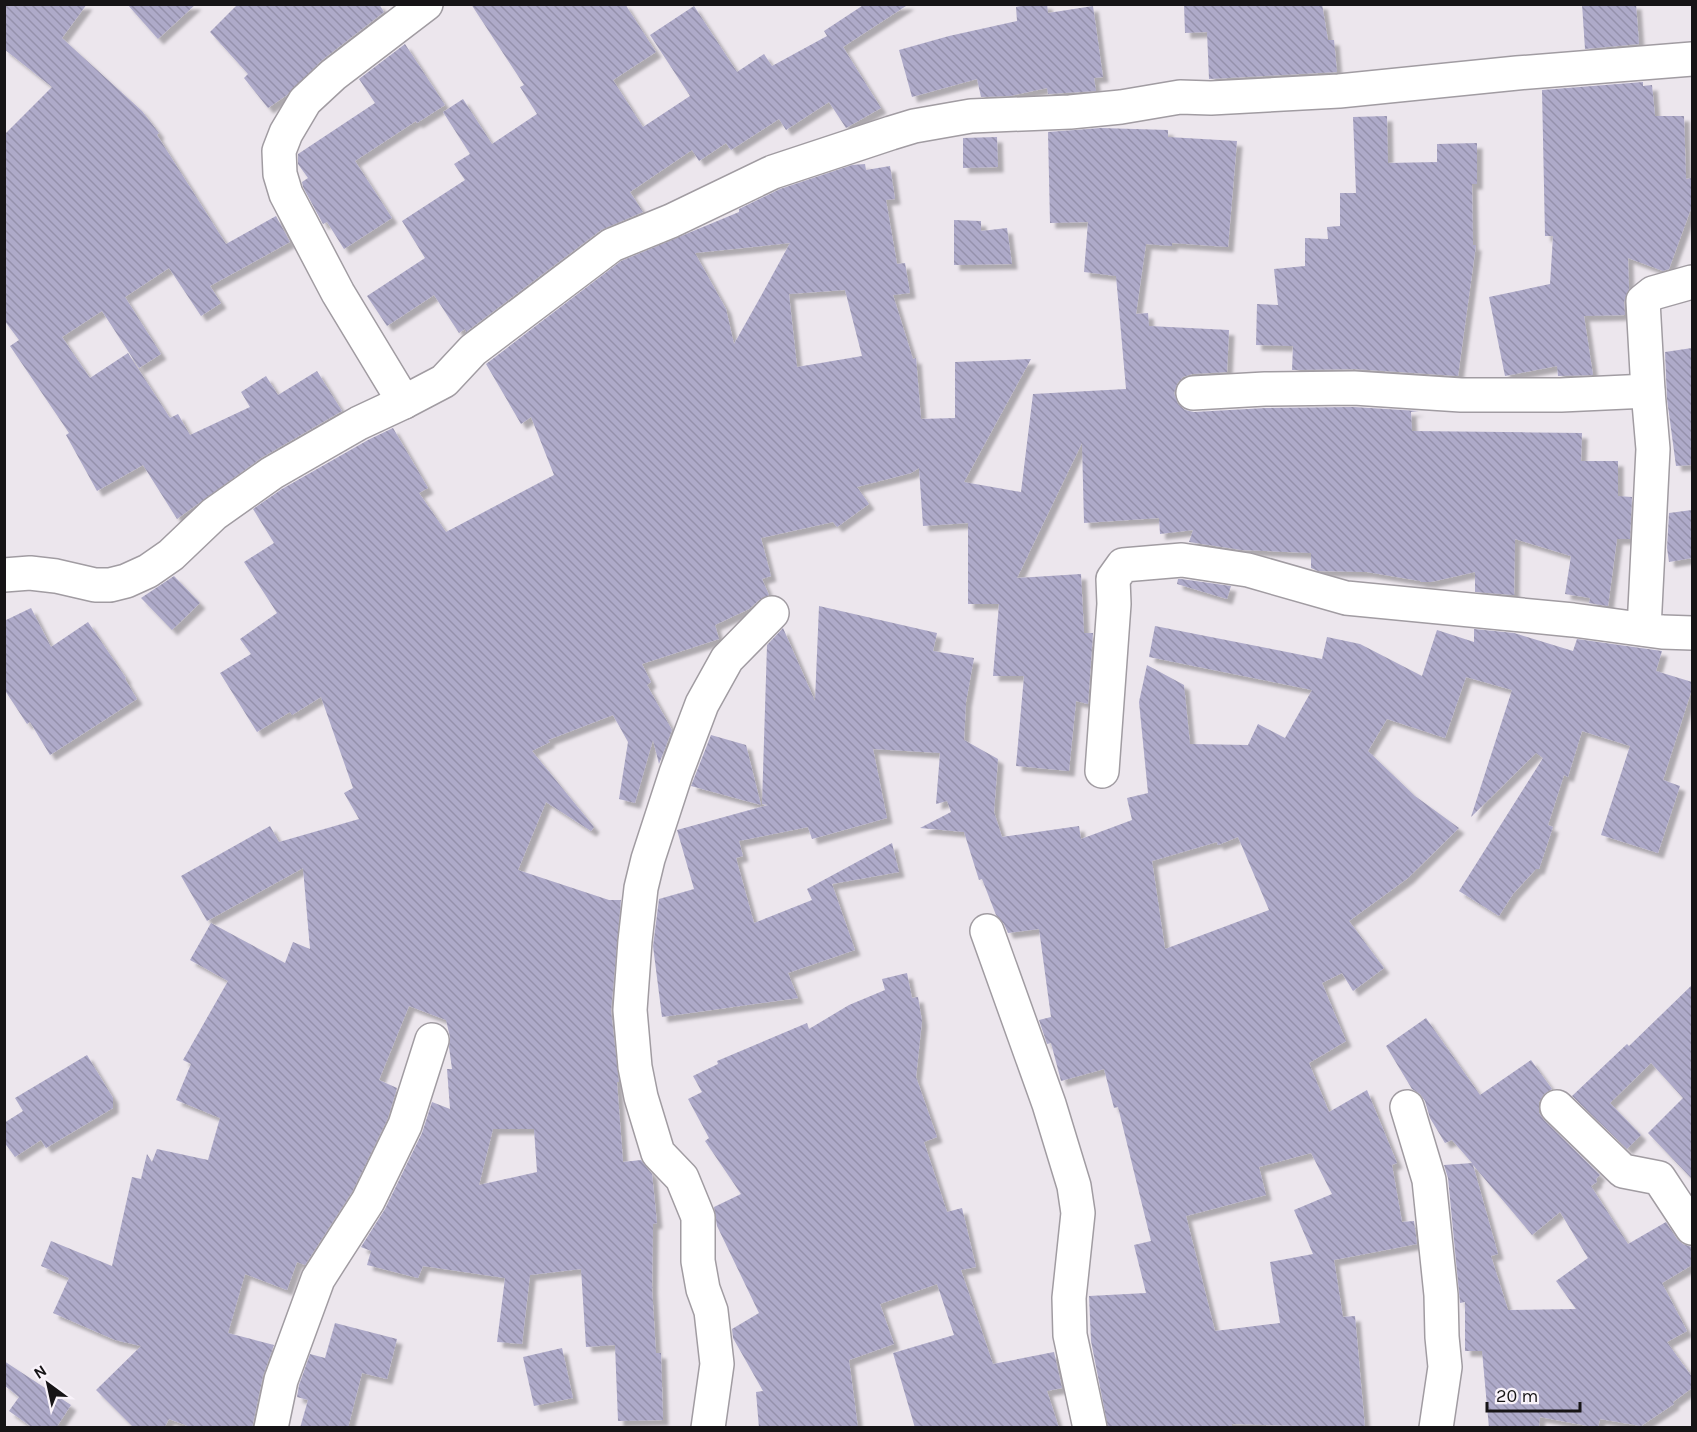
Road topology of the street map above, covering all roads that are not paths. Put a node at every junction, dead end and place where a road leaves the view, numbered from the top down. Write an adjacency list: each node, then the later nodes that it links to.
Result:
1 (426, 4): 6 (street)
2 (1692, 59): 6 (street)
3 (1692, 282): 4 (street)
4 (1648, 391): 5 (street); 9 (street)
5 (1193, 393)
6 (404, 402): 7 (street)
7 (4, 576)
8 (772, 613): 18 (street)
9 (1644, 629): 10 (street); 11 (street)
10 (1692, 633)
11 (1102, 771)
12 (987, 931): 19 (street)
13 (432, 1040): 17 (street)
14 (1407, 1107): 20 (street)
15 (1557, 1107): 16 (street)
16 (1692, 1228)
17 (270, 1428)
18 (708, 1428)
19 (1090, 1428)
20 (1436, 1428)

